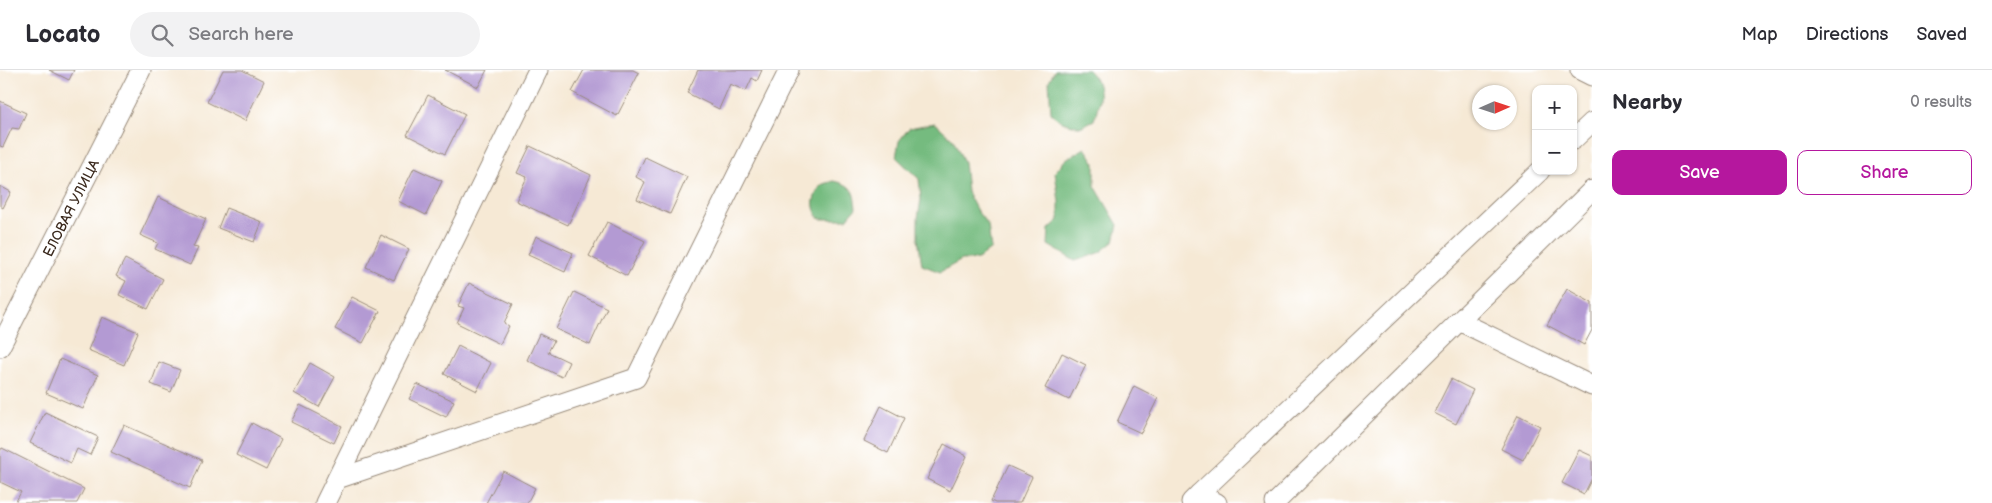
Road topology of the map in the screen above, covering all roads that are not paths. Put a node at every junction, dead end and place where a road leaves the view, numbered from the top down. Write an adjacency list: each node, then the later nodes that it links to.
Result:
1 (141, 70): 11 (street, ЕЛОВАЯ УЛИЦА)
2 (538, 70): 13 (street)
3 (788, 70): 13 (street)
4 (1580, 70): 5 (street)
5 (1592, 76)
6 (1592, 122): 7 (street)
7 (1577, 136)
8 (1536, 175): 14 (street)
9 (1592, 190): 10 (street)
10 (1459, 321): 12 (street); 17 (street)
11 (0, 347)
12 (1592, 386)
13 (337, 479): 15 (street)
14 (1195, 498): 16 (street)
15 (325, 503)
16 (1217, 503)
17 (1275, 503)

